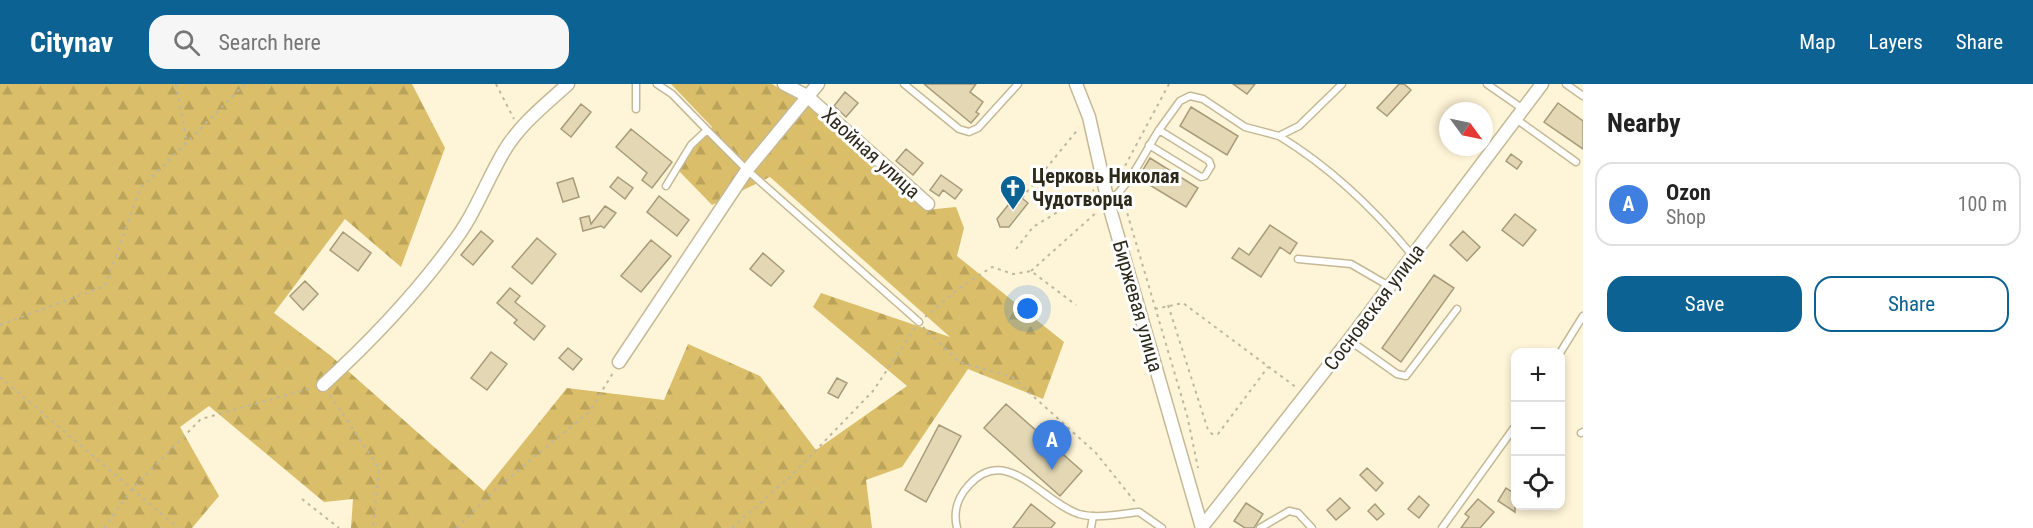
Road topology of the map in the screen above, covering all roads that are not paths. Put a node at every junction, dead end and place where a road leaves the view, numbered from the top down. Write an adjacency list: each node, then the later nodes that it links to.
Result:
1 (568, 84): 35 (street)
2 (636, 84): 15 (lane)
3 (657, 84): 17 (lane)
4 (784, 84): 13 (street, Хвойная улица)
5 (818, 84): 13 (street)
6 (904, 84): 7 (lane)
7 (1018, 84)
8 (1076, 84): 24 (street, Биржевая улица)
9 (1342, 84): 19 (lane)
10 (1487, 84): 16 (lane)
11 (1542, 84): 16 (street, Сосновская улица)
12 (1566, 84): 14 (lane)
13 (807, 96): 22 (street); 25 (street, Хвойная улица)
14 (1583, 96)
15 (636, 109)
16 (1520, 114): 21 (lane); 26 (street, Сосновская улица)
17 (707, 130): 22 (lane); 23 (lane)
18 (1159, 130): 19 (lane); 20 (lane); 20 (lane)
19 (1279, 136): 26 (lane)
20 (1149, 145): 24 (lane)
21 (1576, 162)
22 (747, 170): 31 (lane); 34 (street)
23 (666, 186)
24 (1108, 202): 41 (street, Биржевая улица)
25 (928, 204)
26 (1413, 256): 28 (street, Сосновская улица)
27 (1298, 259): 28 (lane)
28 (1390, 286): 32 (street, Сосновская улица)
29 (1457, 309): 32 (lane)
30 (1583, 316): 33 (lane)
31 (919, 322)
32 (1349, 340): 41 (street, Сосновская улица)
33 (1563, 348)
34 (619, 362)
35 (323, 385)
36 (1511, 431): 44 (lane)
37 (1093, 516): 38 (lane); 39 (lane); 40 (lane)
38 (957, 528)
39 (1091, 528)
40 (1162, 528)
41 (1202, 528)
42 (1260, 528): 43 (lane)
43 (1312, 528)
44 (1442, 528)

